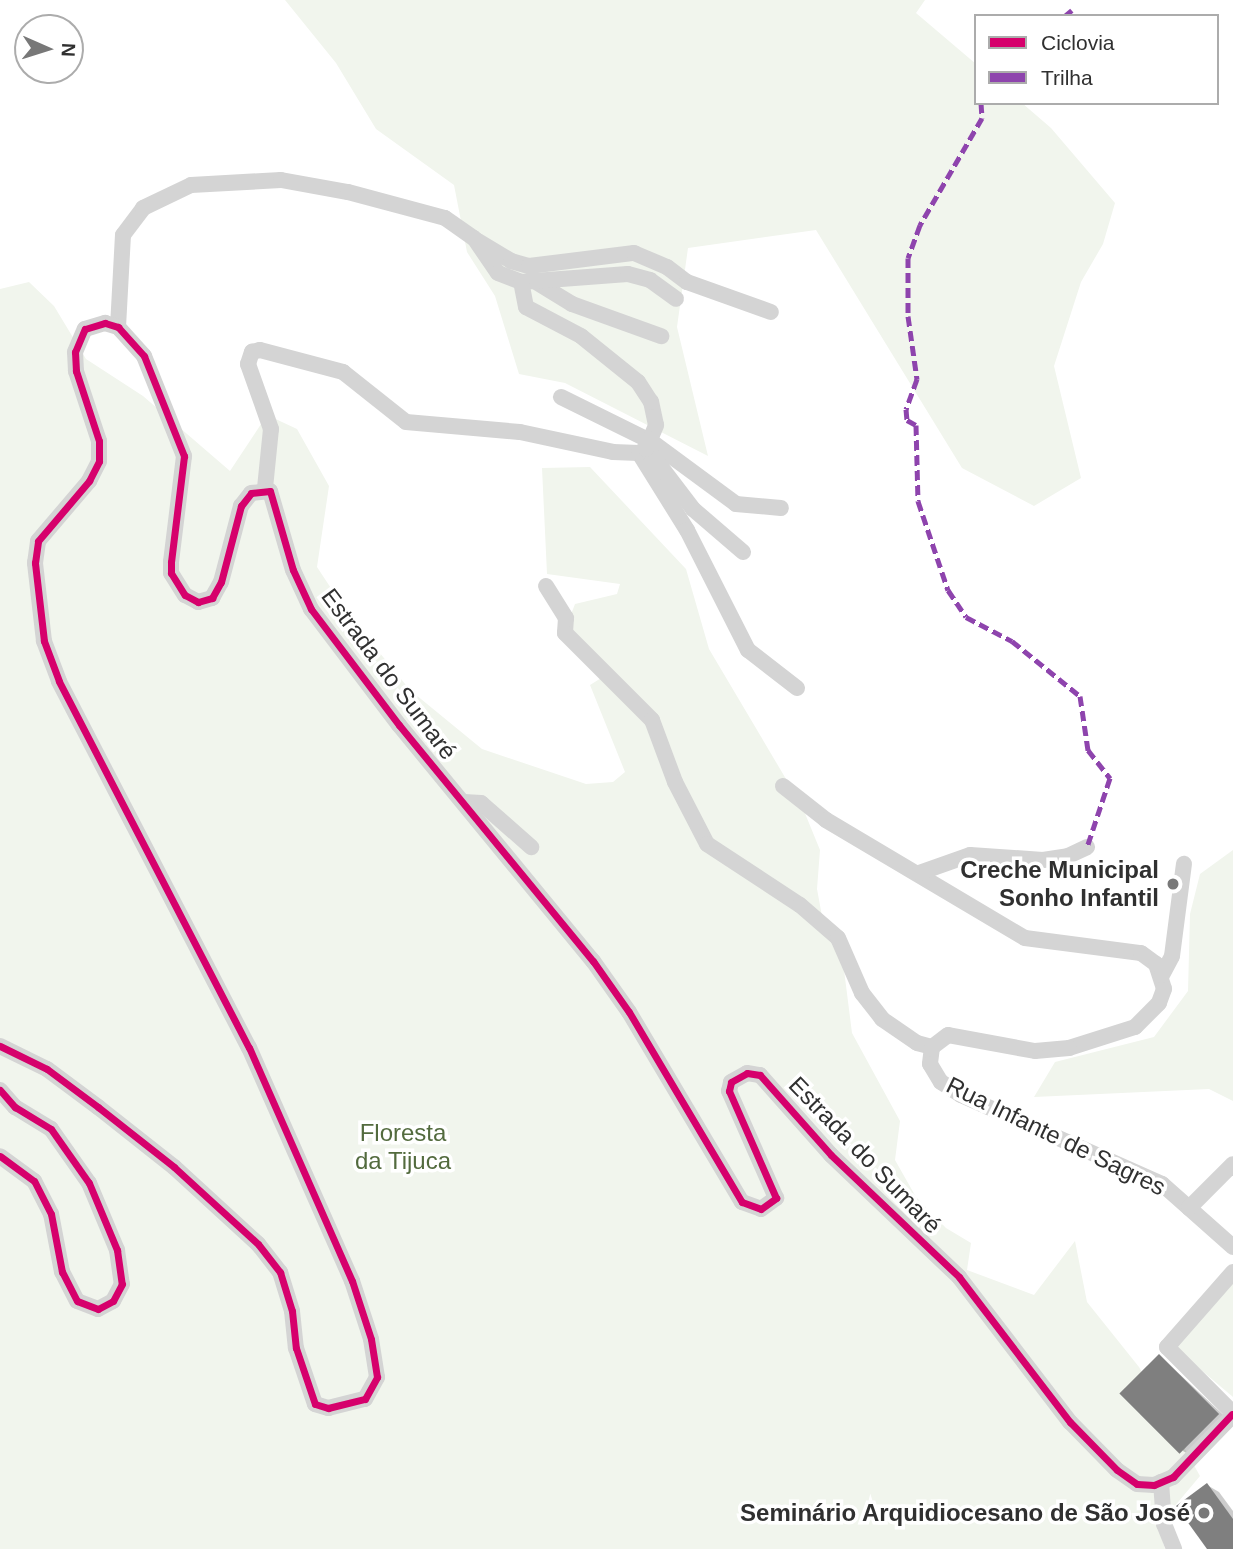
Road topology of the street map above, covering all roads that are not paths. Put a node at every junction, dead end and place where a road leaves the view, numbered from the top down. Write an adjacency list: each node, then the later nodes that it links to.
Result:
1 (476, 240): 2 (street); 4 (street); 7 (street)
2 (634, 253): 3 (street); 6 (street)
3 (650, 279): 4 (street); 5 (street)
4 (529, 282): 8 (street); 10 (street)
5 (676, 299)
6 (771, 312)
7 (118, 327): 11 (street); 23 (street)
8 (661, 336)
9 (561, 397): 10 (street)
10 (646, 448): 11 (street); 12 (street); 13 (street); 15 (street)
11 (265, 488): 17 (street, Estrada do Sumaré)
12 (781, 508)
13 (743, 552)
14 (546, 586): 24 (street)
15 (797, 688)
16 (783, 786): 21 (street)
17 (464, 802): 18 (street); 32 (street, Estrada do Sumaré)
18 (531, 847)
19 (1087, 847): 21 (street)
20 (1184, 863): 22 (street, Rua Infante de Sagres)
21 (919, 873): 22 (street)
22 (1163, 975): 24 (street, Rua Infante de Sagres)
23 (0, 1046)
24 (932, 1047): 28 (street, Rua Infante de Sagres)
25 (0, 1090): 26 (street)
26 (0, 1156)
27 (1233, 1164): 28 (street)
28 (1189, 1208): 29 (street, Rua Infante de Sagres)
29 (1233, 1247)
30 (1233, 1272): 31 (street)
31 (1233, 1414): 32 (street)
32 (1161, 1482): 33 (street)
33 (1174, 1549)

